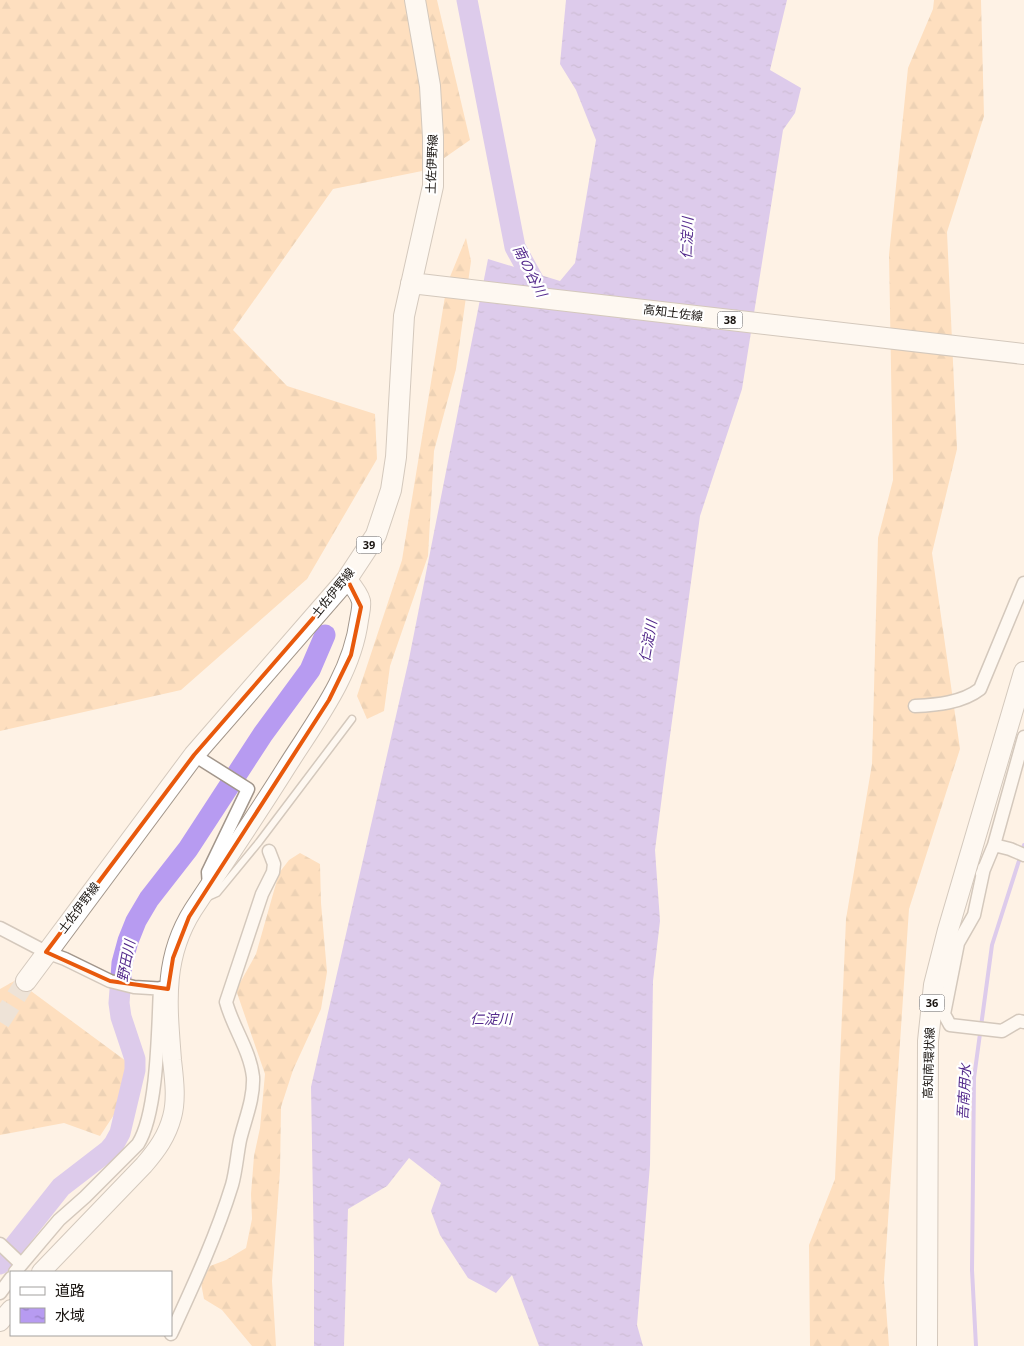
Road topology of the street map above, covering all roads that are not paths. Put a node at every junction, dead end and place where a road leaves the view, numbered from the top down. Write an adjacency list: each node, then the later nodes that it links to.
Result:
1 (415, 0): 2 (main road, 土佐伊野線 / 39)
2 (411, 283): 3 (main road, 高知土佐線 / 38); 4 (main road, 土佐伊野線 / 39)
3 (1024, 354)
4 (347, 578): 10 (main road, 土佐伊野線 / 39); 15 (street)
5 (1024, 583): 7 (street)
6 (1024, 672): 18 (main road, 高知南環状線 / 36)
7 (914, 706)
8 (352, 719): 16 (lane)
9 (1024, 737): 11 (street)
10 (194, 756): 15 (street); 19 (main road, 土佐伊野線 / 39)
11 (994, 845): 13 (street); 14 (street)
12 (269, 851): 30 (street)
13 (1024, 855)
14 (984, 868): 18 (street); 22 (street)
15 (209, 887): 16 (street)
16 (198, 903): 21 (street)
17 (0, 928): 19 (street)
18 (948, 930): 31 (main road, 高知南環状線 / 36)
19 (46, 952): 20 (main road, 土佐伊野線 / 39); 21 (street)
20 (26, 981)
21 (164, 989): 24 (street); 25 (street)
22 (1024, 1022)
23 (1, 1245): 24 (street)
24 (17, 1264)
25 (41, 1271)
26 (10, 1279): 27 (street)
27 (0, 1293)
28 (10, 1309): 29 (street)
29 (0, 1322)
30 (172, 1332)
31 (927, 1346)

